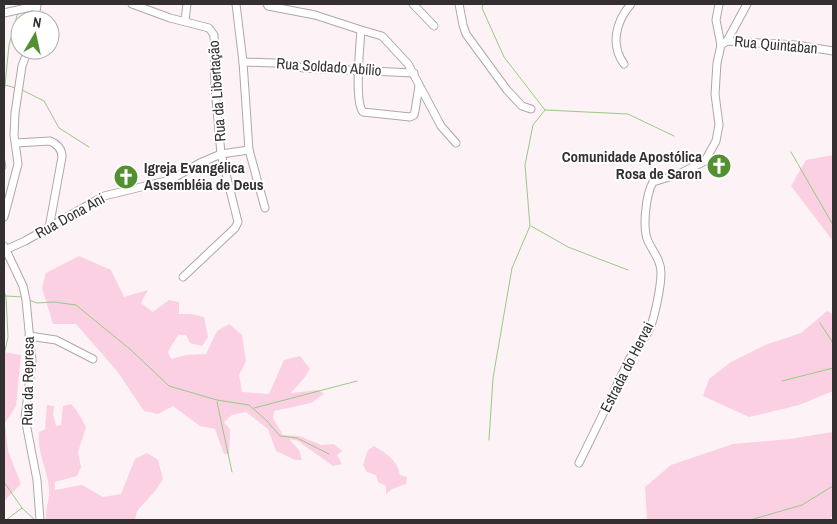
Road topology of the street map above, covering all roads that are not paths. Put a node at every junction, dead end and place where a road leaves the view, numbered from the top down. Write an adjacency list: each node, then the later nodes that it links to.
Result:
1 (132, 4): 12 (street, Rua da Libertação)
2 (187, 4): 12 (street)
3 (236, 4): 18 (street)
4 (267, 4): 14 (street)
5 (413, 4): 13 (street)
6 (459, 4): 23 (street)
7 (631, 4): 19 (street)
8 (720, 4): 15 (street)
9 (747, 4): 15 (street)
10 (36, 5): 11 (street)
11 (4, 14)
12 (184, 20): 27 (street, Rua da Libertação)
13 (434, 26)
14 (361, 30): 20 (street); 21 (street)
15 (724, 43): 16 (street, Rua Quintaban); 35 (street, Estrada do Hervai)
16 (833, 51)
17 (24, 60): 24 (street)
18 (243, 62): 20 (street, Rua Soldado Abílio); 26 (street)
19 (624, 64)
20 (358, 70): 21 (street, Rua Soldado Abílio); 22 (street)
21 (414, 73): 22 (street)
22 (419, 86): 25 (street)
23 (531, 109)
24 (16, 143): 29 (street); 30 (street)
25 (456, 143)
26 (249, 150): 27 (street, Rua Dona Ani); 28 (street)
27 (221, 154): 30 (street, Rua Dona Ani); 32 (street, Rua da Libertação)
28 (265, 208)
29 (4, 217)
30 (49, 228): 31 (street, Rua Dona Ani)
31 (4, 248): 33 (street, Rua da Represa)
32 (183, 277)
33 (30, 336): 34 (street); 36 (street, Rua da Represa)
34 (93, 358)
35 (579, 463)
36 (40, 520)

